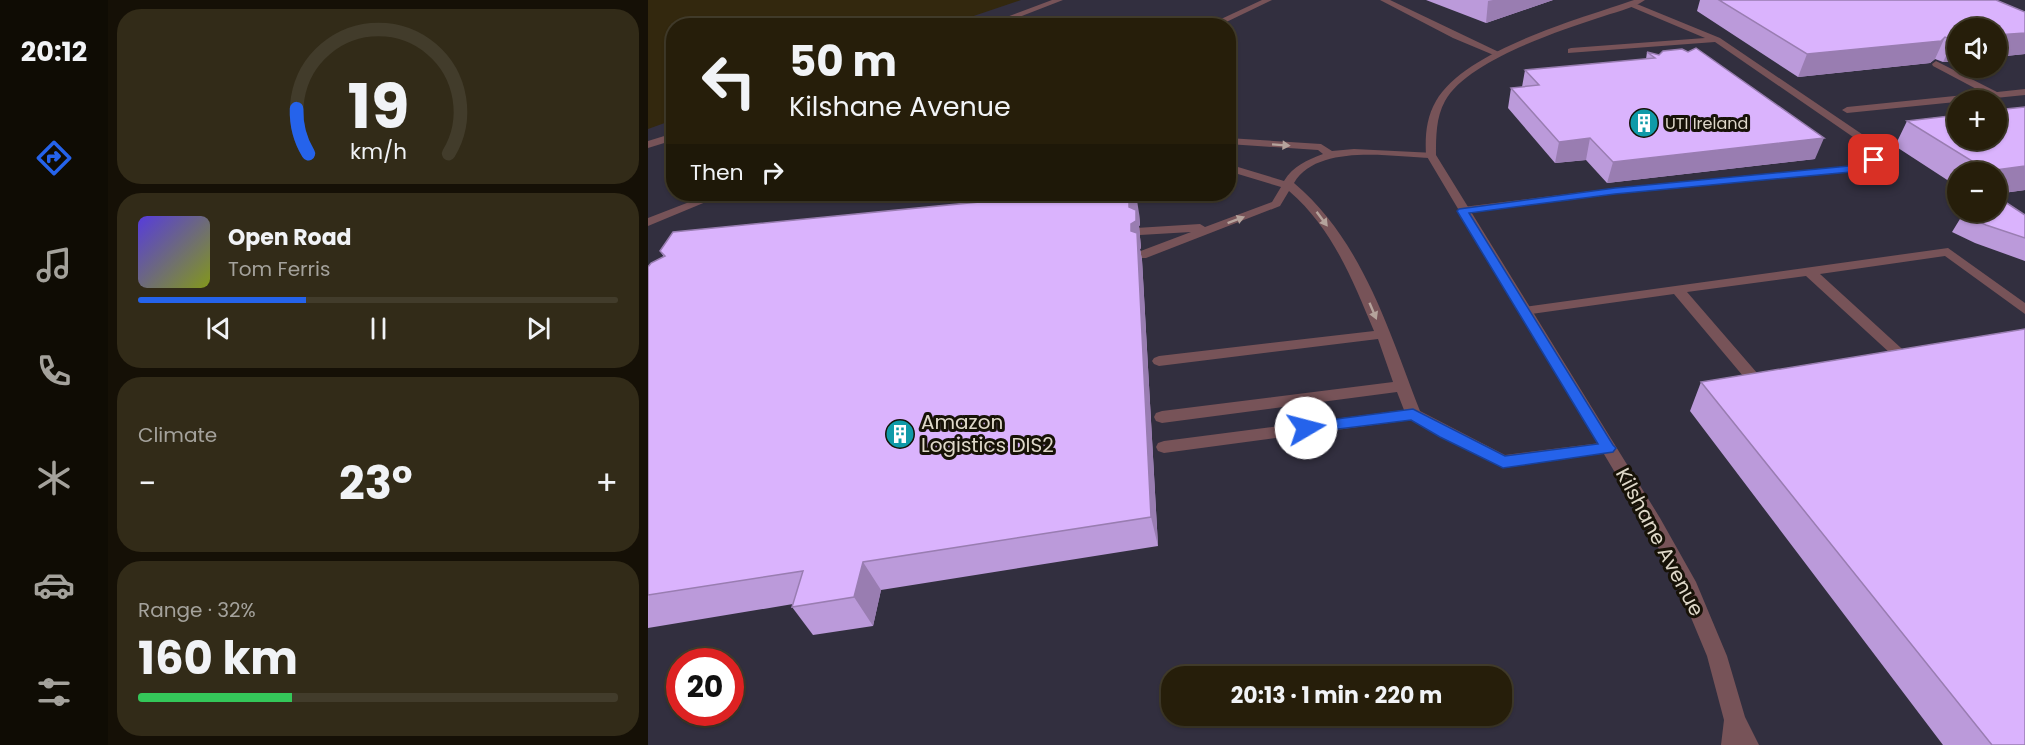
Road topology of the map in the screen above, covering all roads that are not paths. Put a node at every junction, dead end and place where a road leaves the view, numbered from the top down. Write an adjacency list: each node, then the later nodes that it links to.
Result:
1 (1059, 0): 5 (street)
2 (1268, 0): 6 (street)
3 (1384, 0): 12 (street)
4 (1636, 2): 7 (street); 12 (street)
5 (1009, 18)
6 (1228, 18)
7 (1717, 40): 8 (street); 28 (street)
8 (1655, 45): 9 (street); 11 (street)
9 (1627, 47): 10 (street); 13 (street)
10 (1571, 51)
11 (1664, 52)
12 (1499, 54): 24 (street)
13 (1635, 54)
14 (1936, 64): 15 (street)
15 (1985, 90)
16 (2025, 92): 17 (street)
17 (2007, 94)
18 (1947, 100): 19 (street)
19 (1847, 110)
20 (666, 139): 22 (street)
21 (1236, 142): 23 (street, one-way to 23)
22 (648, 145)
23 (1330, 154): 24 (street); 26 (street)
24 (1431, 155): 28 (street, Kilshane Avenue)
25 (1236, 169): 26 (street)
26 (1289, 185): 30 (street, one-way to 26); 37 (street, one-way to 37)
27 (701, 201): 29 (street)
28 (1463, 211): 36 (street, Kilshane Avenue)
29 (648, 222)
30 (1215, 228): 31 (street); 32 (street)
31 (1140, 231)
32 (1142, 255)
33 (1809, 271): 34 (street); 35 (street); 39 (street)
34 (1678, 290): 36 (street); 40 (street)
35 (2025, 310)
36 (1524, 311): 45 (street, Kilshane Avenue)
37 (1383, 334): 38 (street); 41 (street)
38 (1159, 361)
39 (1907, 361)
40 (1759, 385)
41 (1402, 386): 42 (street); 43 (street)
42 (1413, 414): 44 (street); 45 (street)
43 (1162, 417)
44 (1164, 447)
45 (1608, 448): 46 (street, Kilshane Avenue)
46 (1735, 720): 47 (street, Kilshane Avenue); 48 (street, Kilshane Avenue)
47 (1732, 745)
48 (1748, 745)

